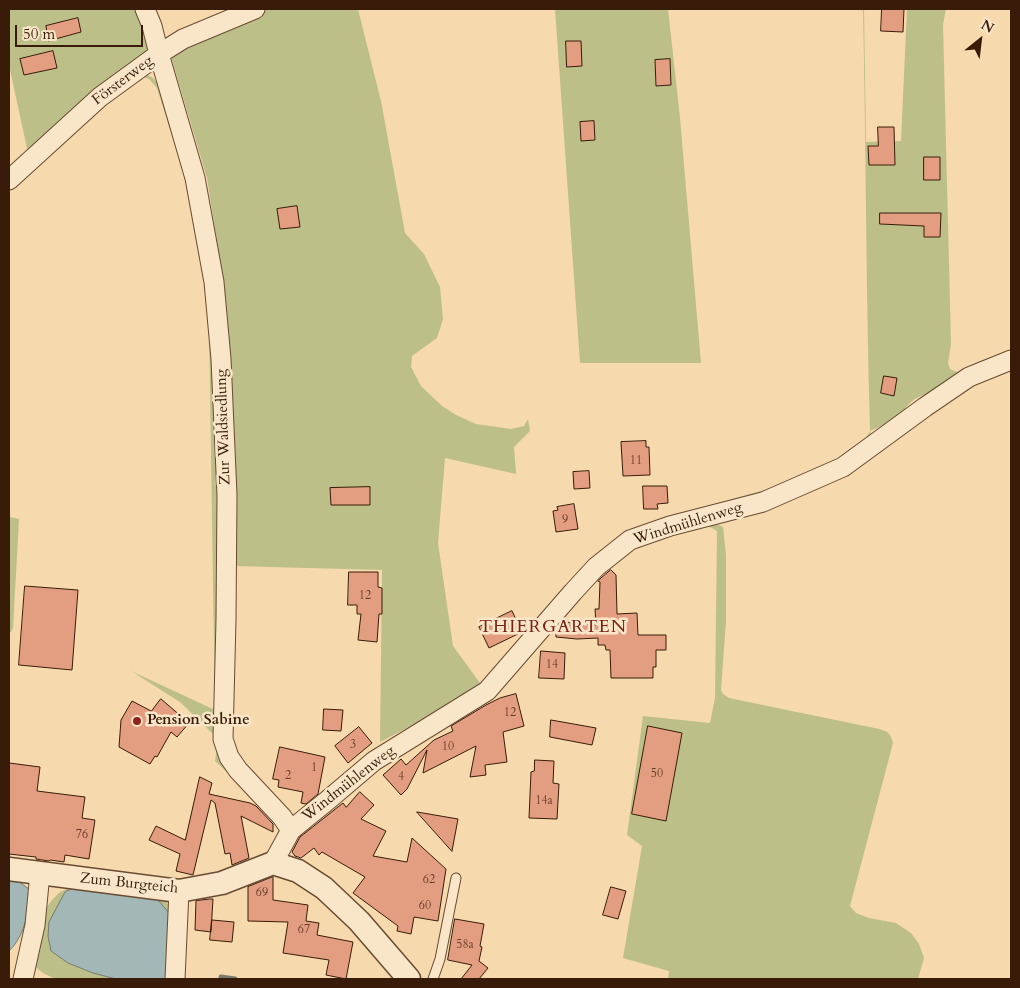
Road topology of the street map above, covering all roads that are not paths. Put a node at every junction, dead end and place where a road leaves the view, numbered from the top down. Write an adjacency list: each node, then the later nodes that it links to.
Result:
1 (145, 9): 3 (street, Zur Waldsiedlung)
2 (255, 9): 3 (street, Försterweg)
3 (158, 54): 4 (street, Försterweg); 6 (street, Zur Waldsiedlung)
4 (9, 180)
5 (1011, 360): 6 (street, Windmühlenweg)
6 (291, 830): 7 (street, Windmühlenweg)
7 (273, 863): 11 (street, Zum Burgteich); 16 (street)
8 (9, 869): 9 (street, Zum Burgteich)
9 (40, 873): 11 (street, Zum Burgteich); 14 (street)
10 (456, 878): 17 (lane)
11 (179, 891): 15 (street)
12 (9, 979): 13 (street)
13 (14, 979)
14 (23, 979)
15 (175, 979)
16 (408, 979)
17 (433, 979)

